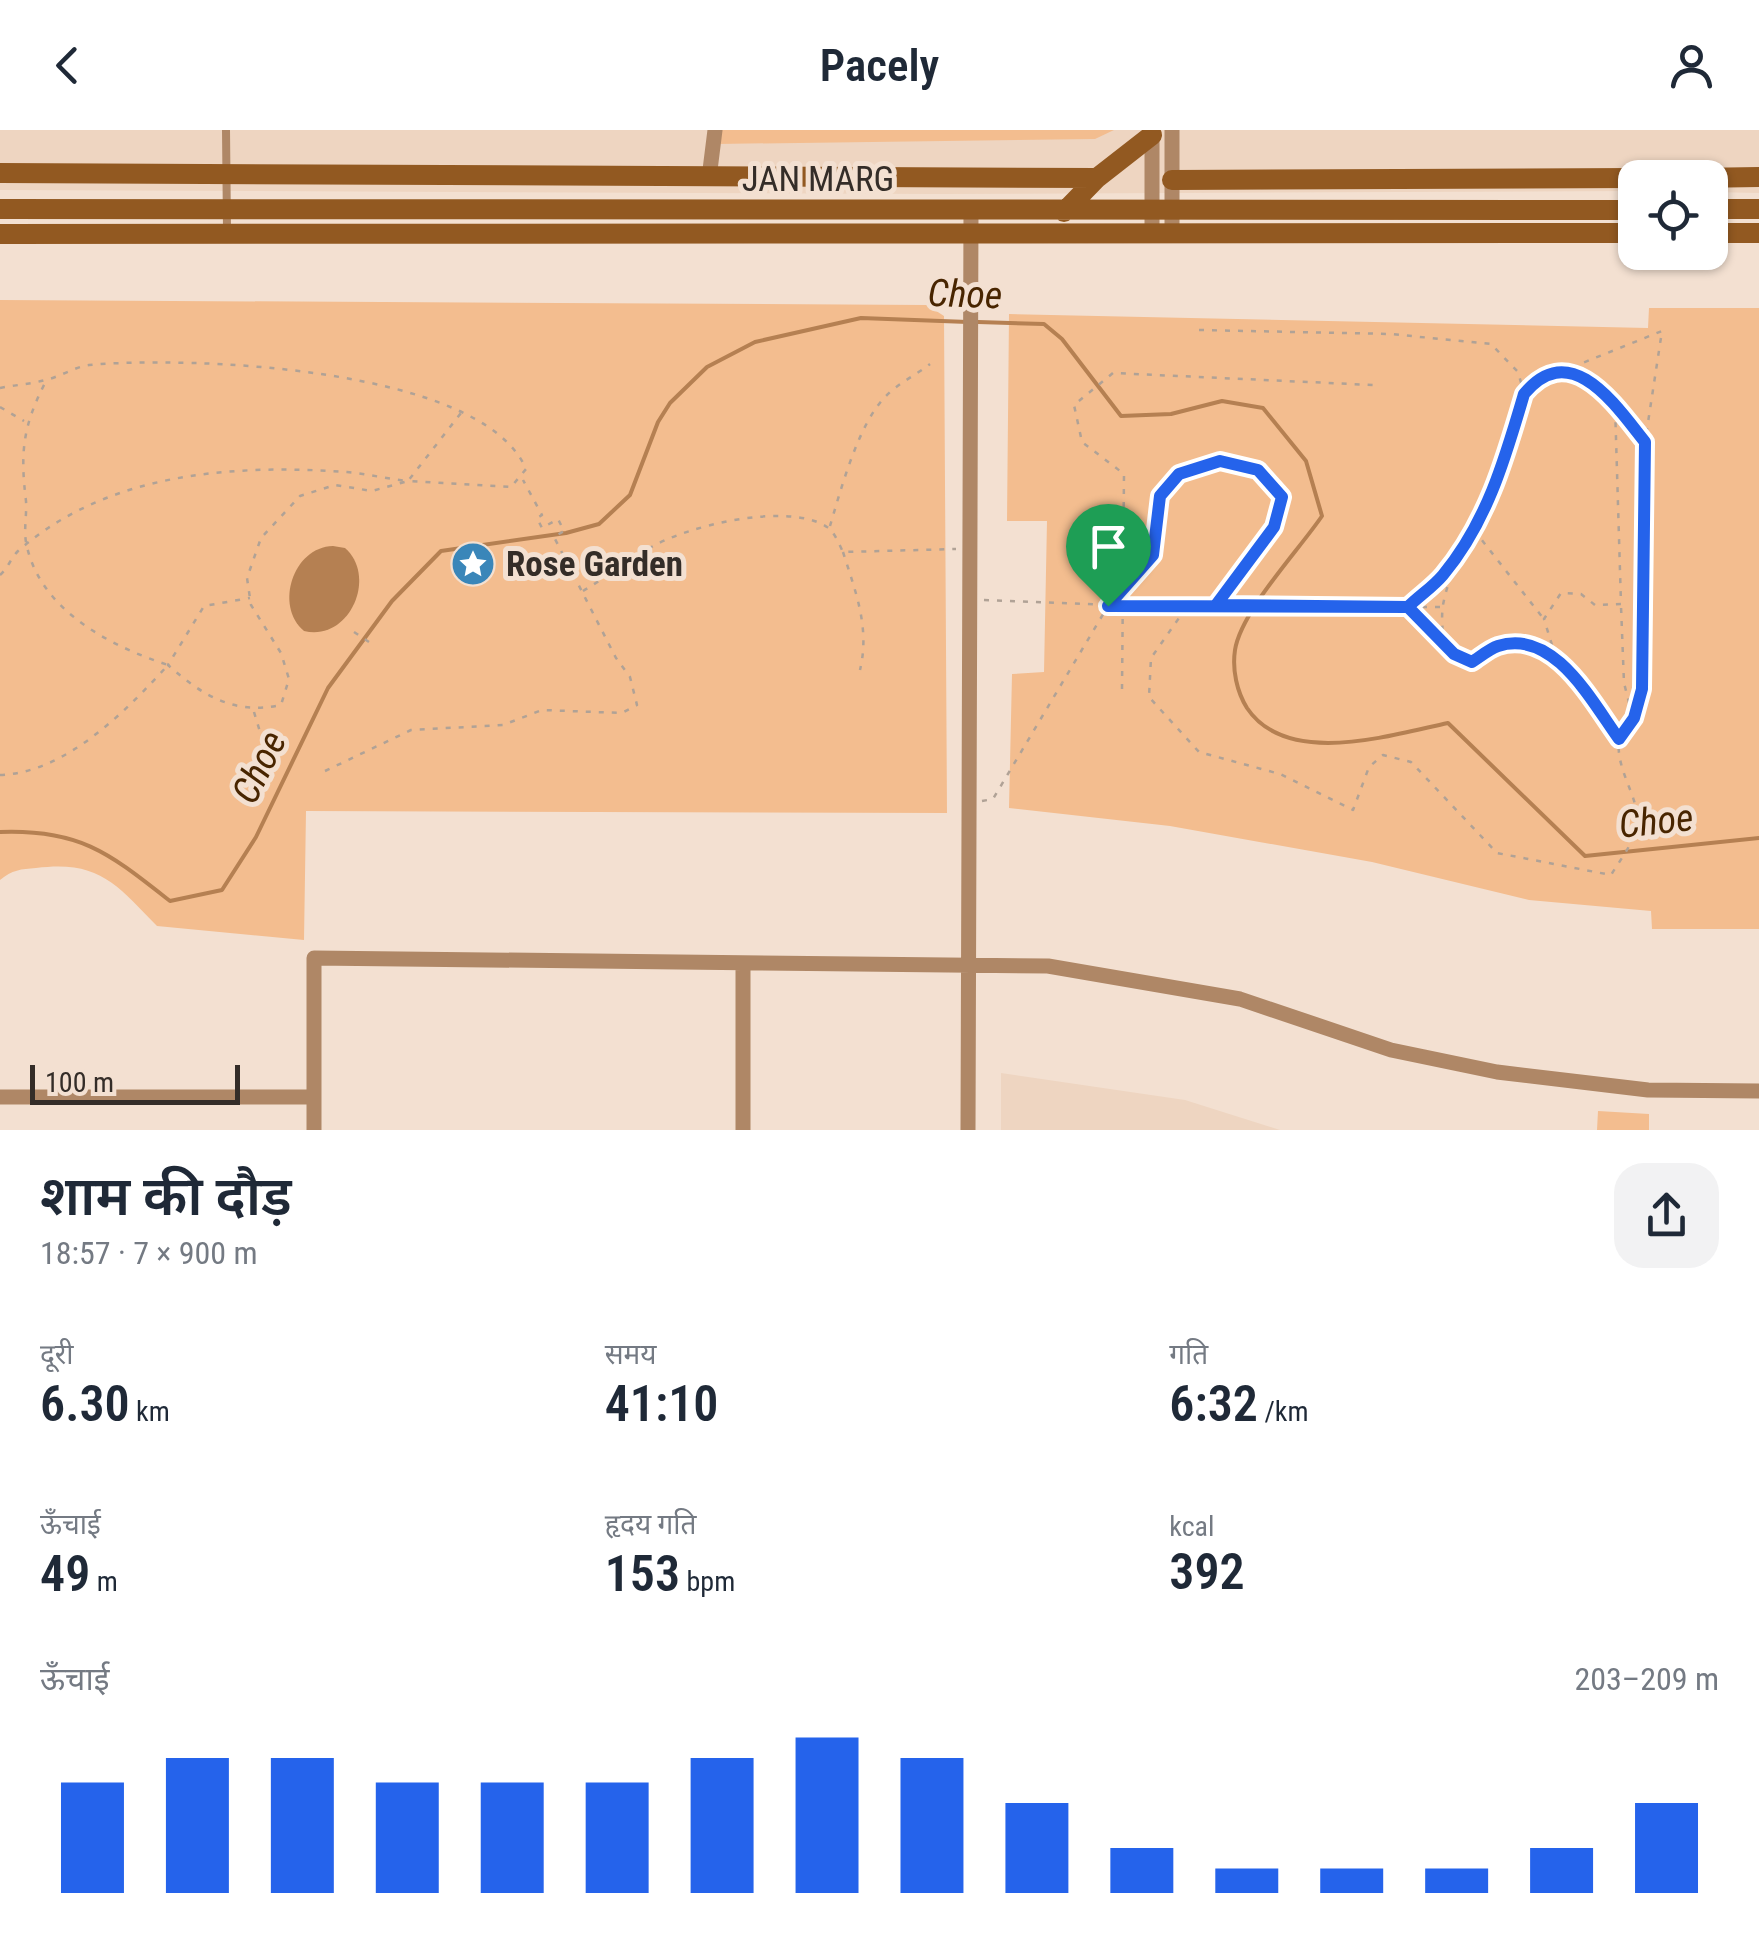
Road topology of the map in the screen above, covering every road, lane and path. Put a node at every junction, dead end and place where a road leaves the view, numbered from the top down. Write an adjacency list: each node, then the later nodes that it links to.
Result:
1 (226, 130): 5 (lane)
2 (715, 130): 6 (street)
3 (1159, 132): 8 (main road); 12 (street); 21 (street)
4 (0, 173): 5 (main road)
5 (227, 174): 6 (main road); 15 (lane)
6 (709, 178): 7 (main road)
7 (844, 178): 8 (main road); 18 (main road)
8 (1097, 178): 20 (main road)
9 (1618, 178): 12 (main road)
10 (1728, 178): 11 (main road)
11 (1759, 178)
12 (1172, 180): 21 (street)
13 (0, 209): 15 (main road, JAN MARG)
14 (1759, 209): 17 (main road)
15 (228, 210): 18 (main road, JAN MARG); 24 (lane)
16 (1618, 210): 21 (main road, JAN MARG)
17 (1728, 210)
18 (890, 212): 19 (main road, JAN MARG)
19 (971, 212): 20 (main road, JAN MARG); 25 (street)
20 (1064, 212): 21 (main road, JAN MARG)
21 (1162, 212): 26 (street)
22 (1759, 233): 28 (main road)
23 (0, 234): 24 (main road, JAN MARG)
24 (227, 234): 25 (main road, JAN MARG)
25 (971, 234): 26 (main road, JAN MARG); 46 (street)
26 (1162, 234): 27 (main road, JAN MARG)
27 (1618, 234)
28 (1728, 234)
29 (1199, 330): 35 (path)
30 (930, 364): 43 (path)
31 (1560, 372): 35 (path); 36 (path); 40 (path)
32 (46, 380): 34 (path); 38 (path); 39 (path)
33 (1373, 385): 50 (path)
34 (0, 388)
35 (1524, 394): 44 (path)
36 (1615, 405): 40 (path); 54 (path)
37 (0, 407): 39 (path)
38 (462, 413): 41 (path); 42 (path)
39 (25, 422): 45 (path)
40 (1645, 442): 70 (path)
41 (522, 478): 42 (path); 51 (path)
42 (408, 481): 45 (path); 52 (path)
43 (829, 528): 47 (path); 51 (path)
44 (1474, 530): 48 (path); 61 (path)
45 (26, 546): 49 (path); 66 (path)
46 (970, 548): 47 (path); 53 (street)
47 (843, 552): 67 (path)
48 (1459, 553): 58 (path); 60 (path)
49 (0, 575)
50 (1122, 590): 55 (path); 56 (path); 57 (path)
51 (581, 591): 72 (path)
52 (250, 598): 66 (path); 69 (path)
53 (970, 600): 56 (path); 75 (street)
54 (1621, 604): 61 (path); 70 (path)
55 (1216, 605): 58 (path); 59 (path)
56 (1108, 606): 57 (path); 75 (path)
57 (1121, 606): 59 (path); 68 (path)
58 (1408, 607): 60 (path); 64 (path)
59 (1186, 608): 71 (path)
60 (1442, 608): 64 (path)
61 (1544, 619): 65 (path)
62 (354, 632): 63 (path)
63 (372, 644)
64 (1443, 644): 65 (path)
65 (1556, 658): 71 (path)
66 (168, 665): 69 (path); 73 (path)
67 (860, 670)
68 (1122, 689)
69 (254, 711): 74 (path)
70 (1634, 718): 71 (path)
71 (1619, 739)
72 (324, 771)
73 (0, 775)
74 (273, 775)
75 (969, 802): 77 (street)
76 (743, 964): 77 (street); 80 (street); 82 (street)
77 (968, 966): 78 (street); 83 (street)
78 (1759, 1091)
79 (0, 1097): 80 (street)
80 (314, 1097): 81 (street)
81 (314, 1130)
82 (743, 1130)
83 (968, 1130)

